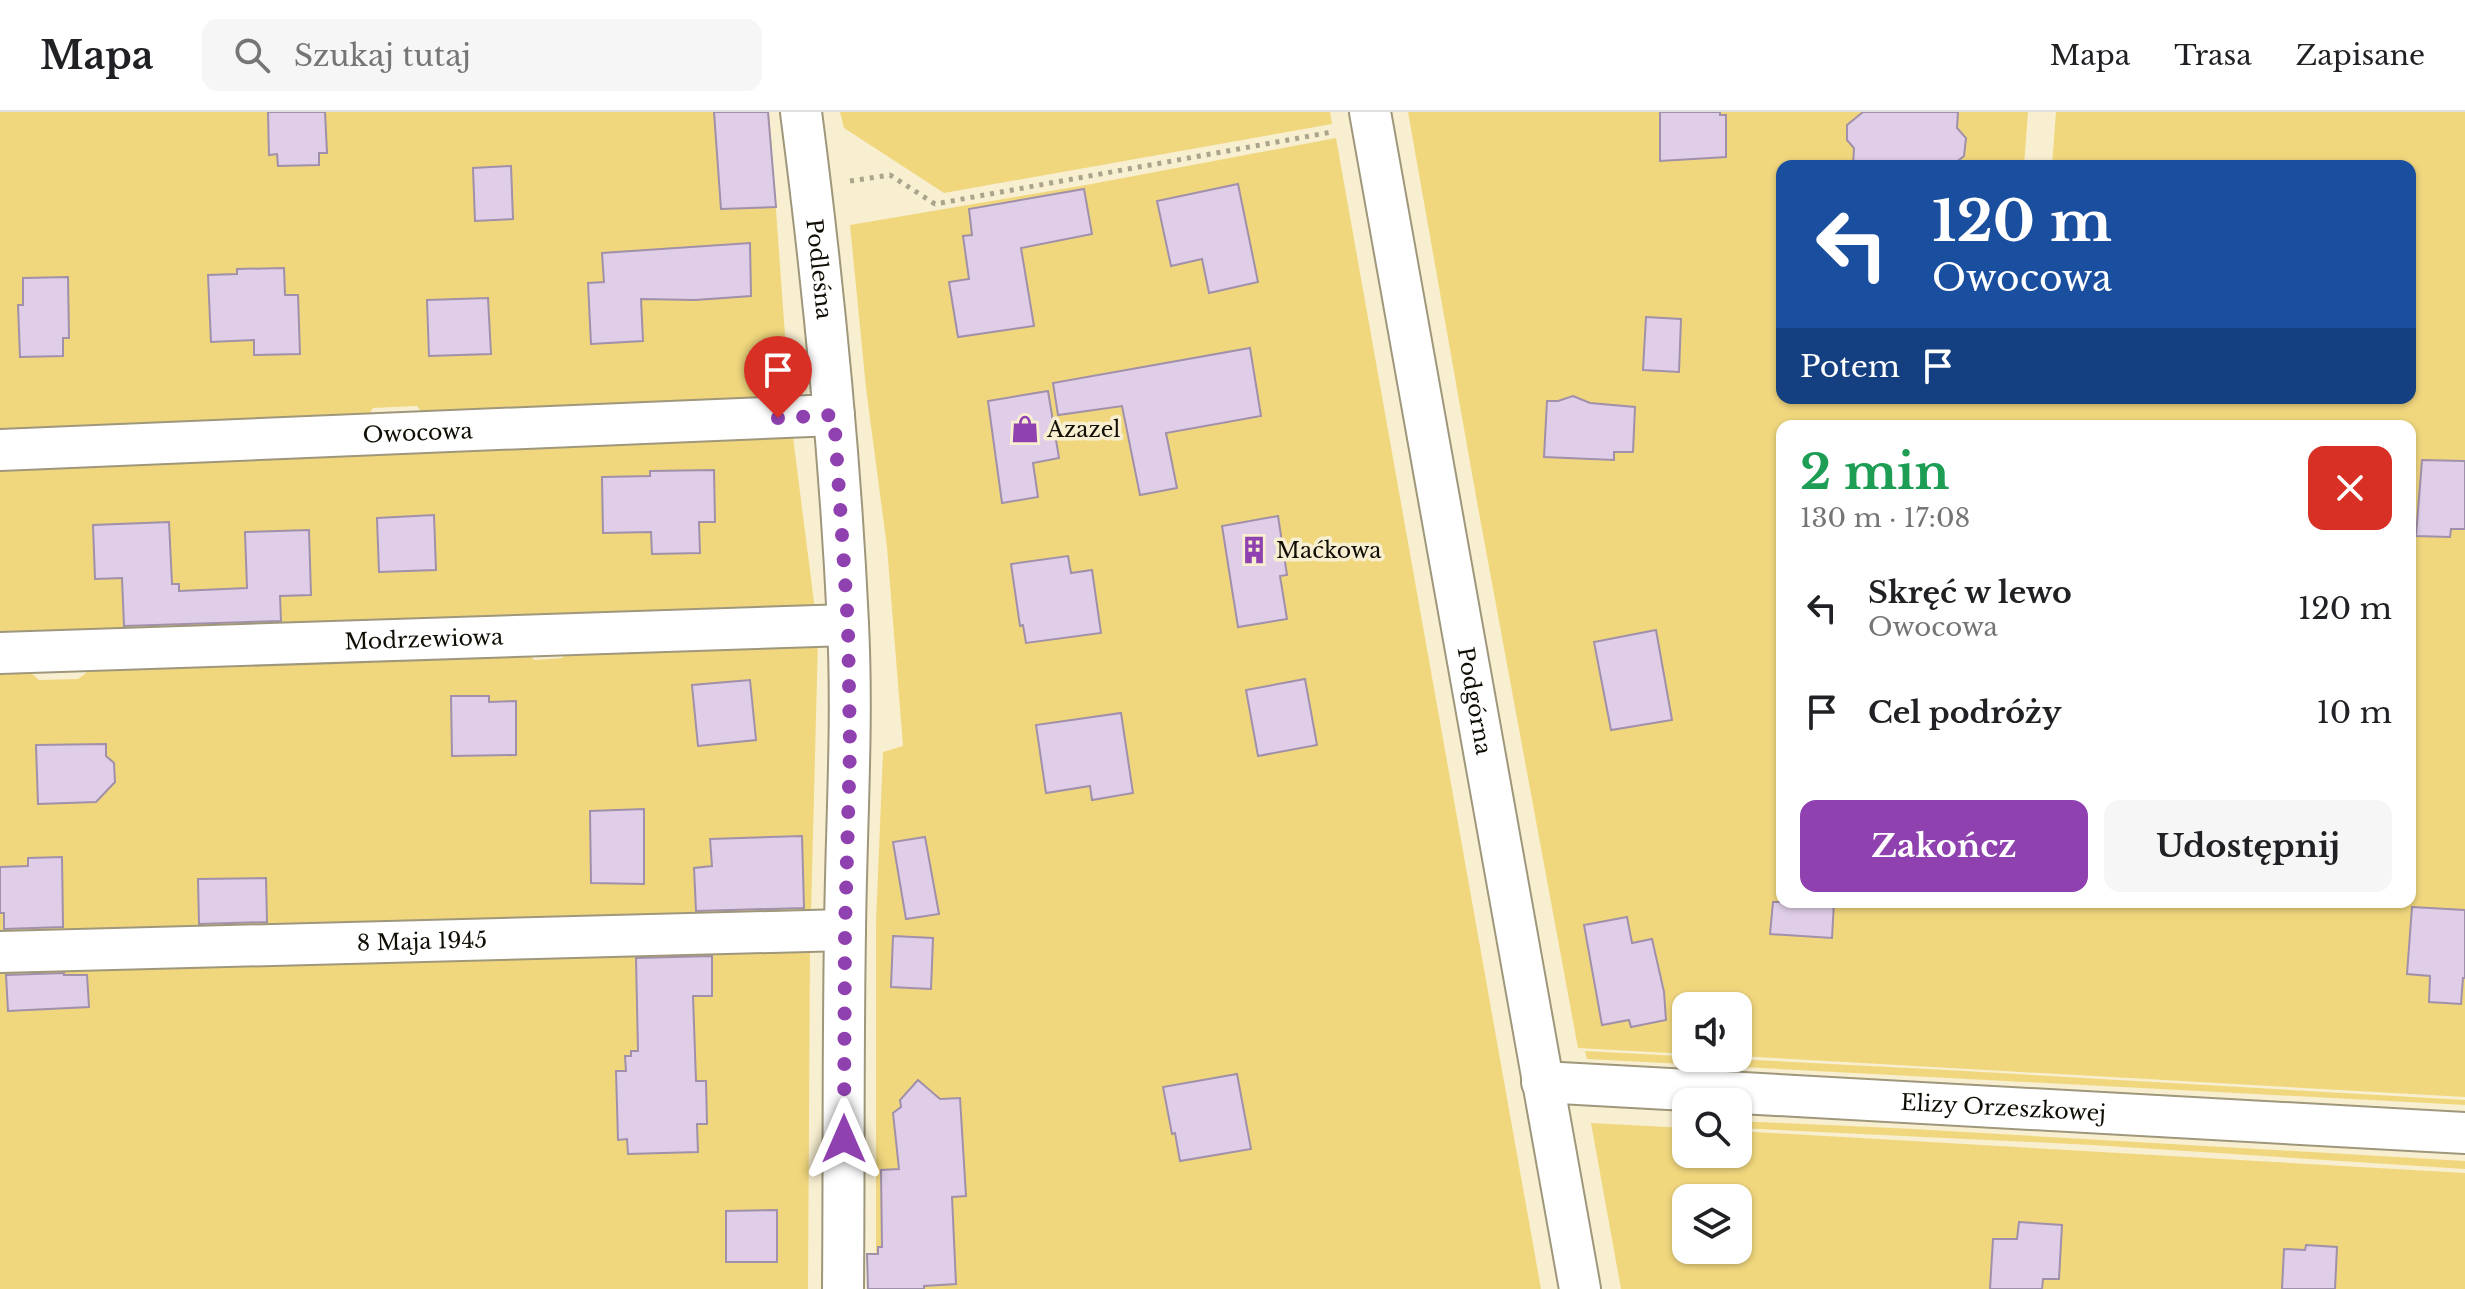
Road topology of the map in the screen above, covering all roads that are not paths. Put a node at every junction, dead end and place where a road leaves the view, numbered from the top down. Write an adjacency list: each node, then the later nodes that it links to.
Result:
1 (801, 112): 3 (street, Podleśna)
2 (1357, 121): 9 (street, Podgórna)
3 (834, 415): 4 (street, Owocowa); 5 (street, Podleśna)
4 (0, 450)
5 (848, 625): 6 (street, Modrzewiowa); 7 (street, Podleśna)
6 (0, 653)
7 (845, 930): 8 (street, 8 Maja 1945); 11 (street, Podleśna)
8 (0, 952)
9 (1542, 1082): 10 (street, Elizy Orzeszkowej); 12 (street, Podgórna)
10 (2465, 1133)
11 (843, 1289)
12 (1580, 1289)

